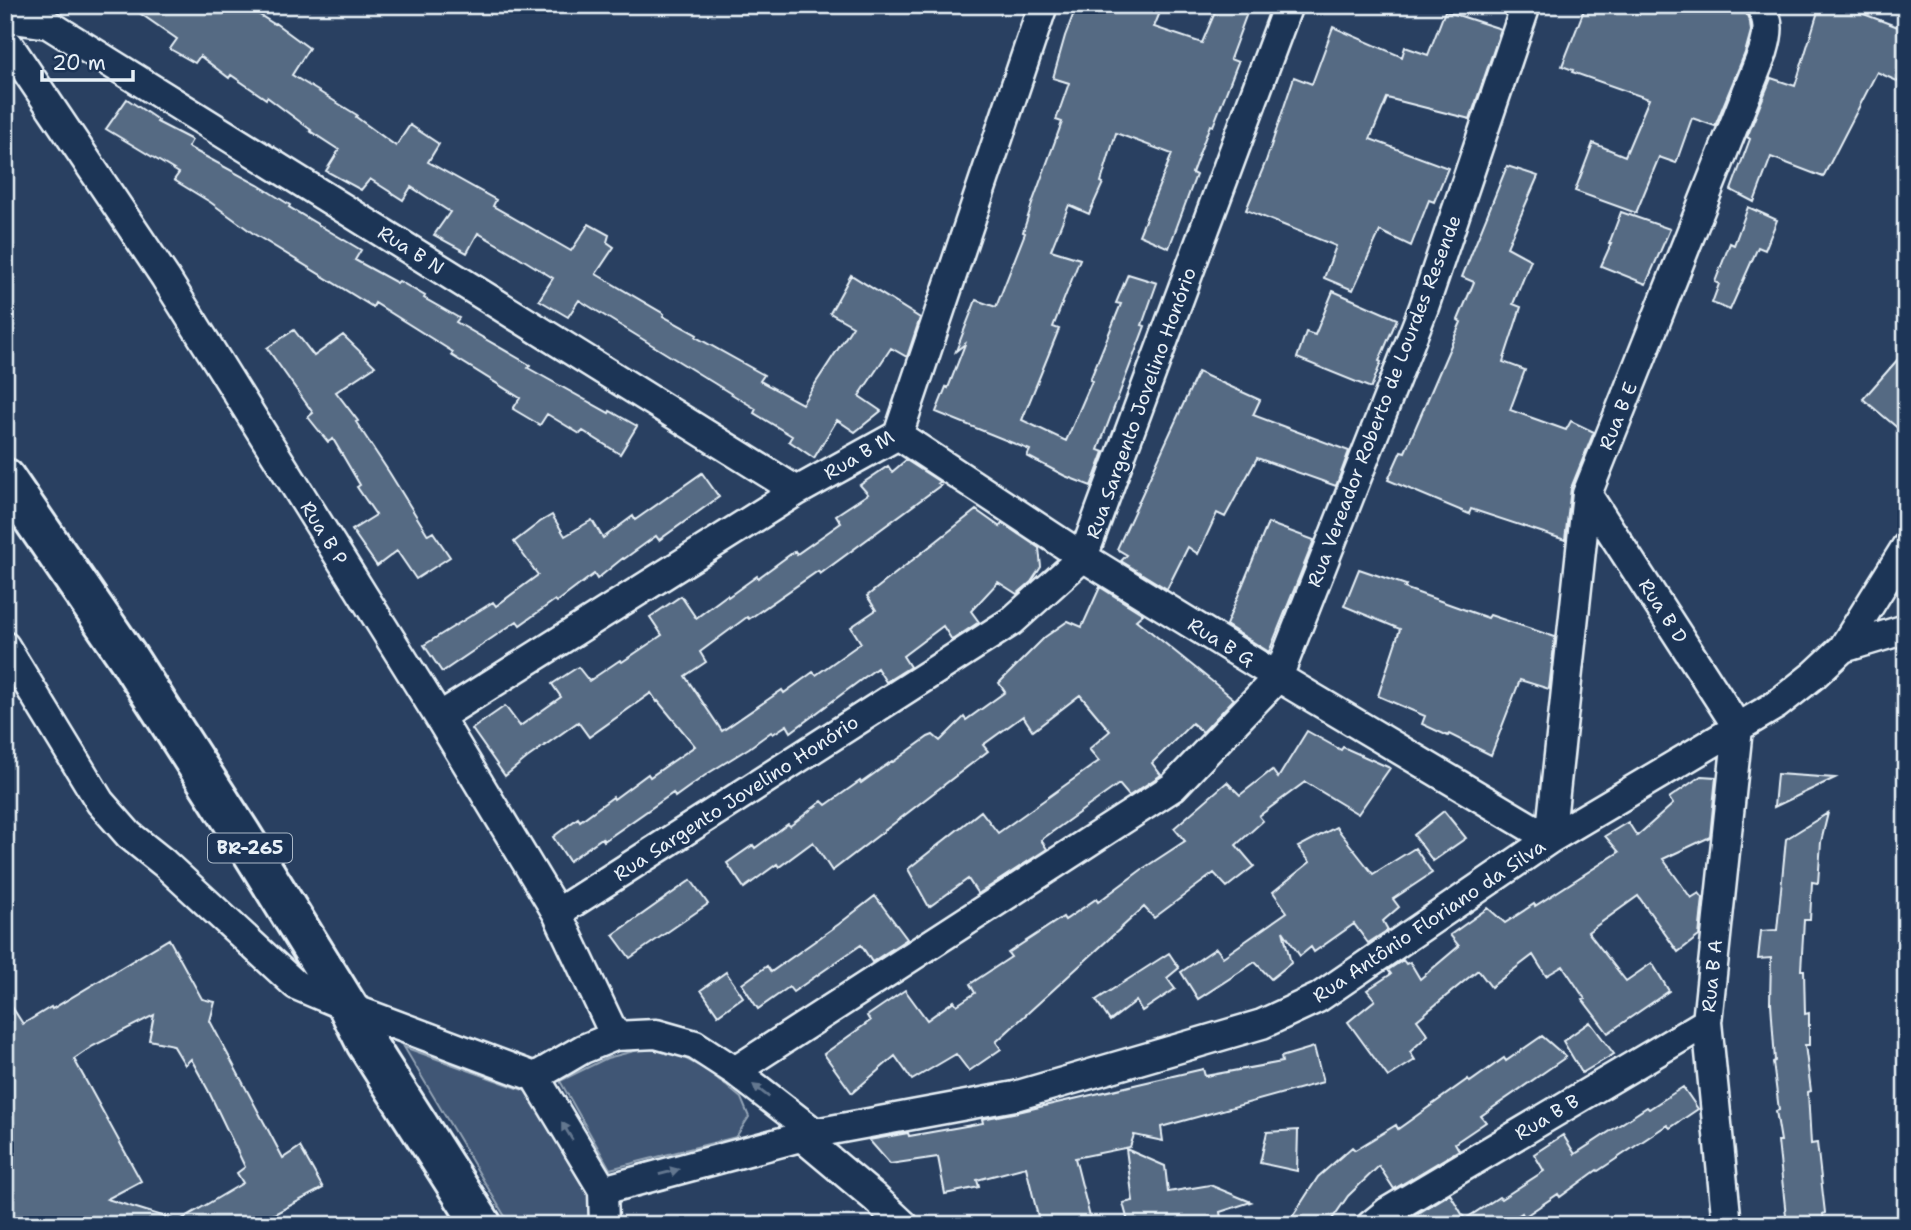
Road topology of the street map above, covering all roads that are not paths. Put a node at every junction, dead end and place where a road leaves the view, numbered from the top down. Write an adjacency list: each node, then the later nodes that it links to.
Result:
1 (1042, 5): 6 (street, Rua B M)
2 (1288, 5): 11 (street, Rua Sargento Jovelino Honório)
3 (1526, 5): 15 (street, Rua Vereador Roberto de Lourdes Resende)
4 (1763, 9): 9 (street, Rua B E)
5 (13, 29): 8 (street, Rua B N); 16 (street, Rua B P)
6 (898, 435): 8 (street, Rua B M); 11 (street, Rua B G)
7 (5, 478): 20 (highway, BR-265)
8 (797, 491): 16 (street, Rua B M)
9 (1587, 494): 17 (street, Rua B D); 18 (street, Rua B E)
10 (1906, 547): 14 (street, Rua Antônio Floriano da Silva)
11 (1083, 557): 15 (street, Rua B G); 19 (street, Rua Sargento Jovelino Honório)
12 (1906, 629): 14 (street)
13 (5, 646): 20 (street)
14 (1843, 648): 17 (street, Rua Antônio Floriano da Silva)
15 (1278, 677): 18 (street, Rua B G); 23 (street)
16 (439, 717): 19 (street, Rua B P)
17 (1738, 728): 18 (street, Rua Antônio Floriano da Silva); 21 (street, Rua B A)
18 (1550, 839): 25 (street, Rua Antônio Floriano da Silva)
19 (556, 914): 22 (street, Rua B P)
20 (348, 1007): 24 (street); 28 (highway, BR-265)
21 (1707, 1022): 27 (street, Rua B B); 31 (street, Rua B A)
22 (615, 1036): 23 (street); 24 (street)
23 (735, 1071): 25 (street, one-way to 23)
24 (535, 1077): 26 (street, one-way to 24)
25 (808, 1135): 26 (street, Rua Antônio Floriano da Silva, one-way to 25); 30 (street)
26 (603, 1189): 29 (street)
27 (1379, 1219)
28 (482, 1225)
29 (604, 1225)
30 (904, 1225)
31 (1727, 1225)

